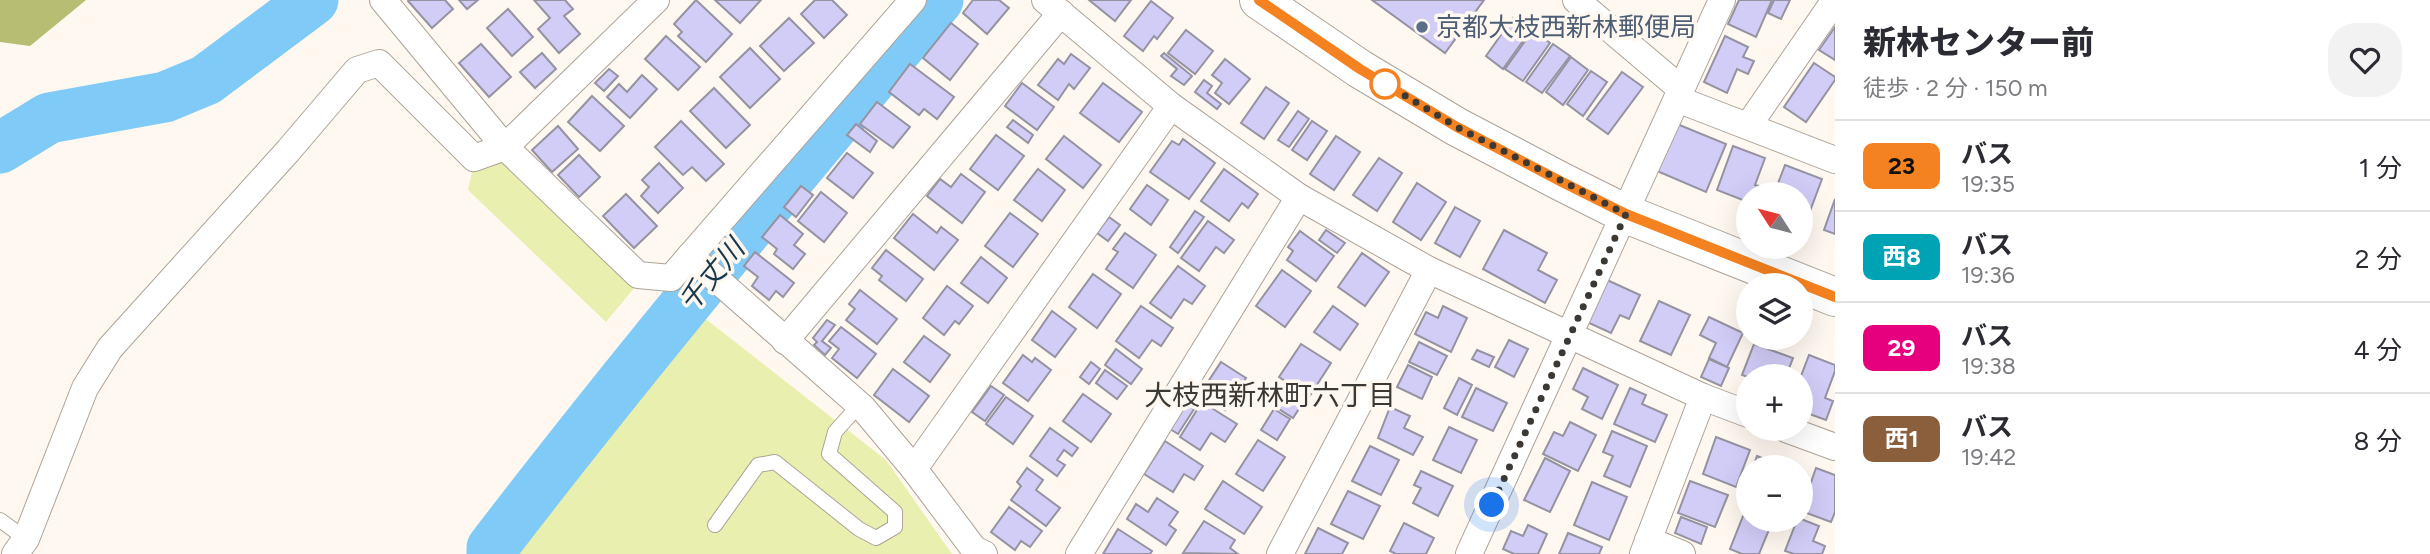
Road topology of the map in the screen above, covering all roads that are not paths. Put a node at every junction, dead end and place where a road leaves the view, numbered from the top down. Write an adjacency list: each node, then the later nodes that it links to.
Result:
1 (383, 0): 12 (street)
2 (656, 0): 12 (street)
3 (913, 0): 16 (street)
4 (1259, 0): 15 (street)
5 (1576, 0): 9 (street)
6 (1722, 0): 9 (street)
7 (1835, 0): 11 (street)
8 (1053, 7): 10 (street); 20 (street)
9 (1679, 94): 11 (street); 15 (street)
10 (1171, 106): 14 (street); 26 (street)
11 (1748, 126): 13 (street)
12 (505, 148): 16 (street); 29 (street)
13 (1835, 160)
14 (1298, 197): 17 (street); 32 (street)
15 (1626, 214): 18 (street); 19 (street)
16 (690, 256): 20 (street)
17 (1429, 270): 19 (street); 33 (street)
18 (1835, 297)
19 (1570, 335): 21 (street); 34 (street)
20 (785, 341): 22 (street)
21 (1703, 397): 23 (street); 30 (street)
22 (859, 405): 26 (street); 28 (lane)
23 (1736, 409)
24 (1813, 439): 25 (street)
25 (1835, 447)
26 (914, 469): 31 (street)
27 (0, 520): 29 (lane)
28 (715, 525)
29 (21, 547)
30 (1646, 547): 35 (street)
31 (984, 554)
32 (1079, 554)
33 (1280, 554)
34 (1469, 554)
35 (1682, 554)

